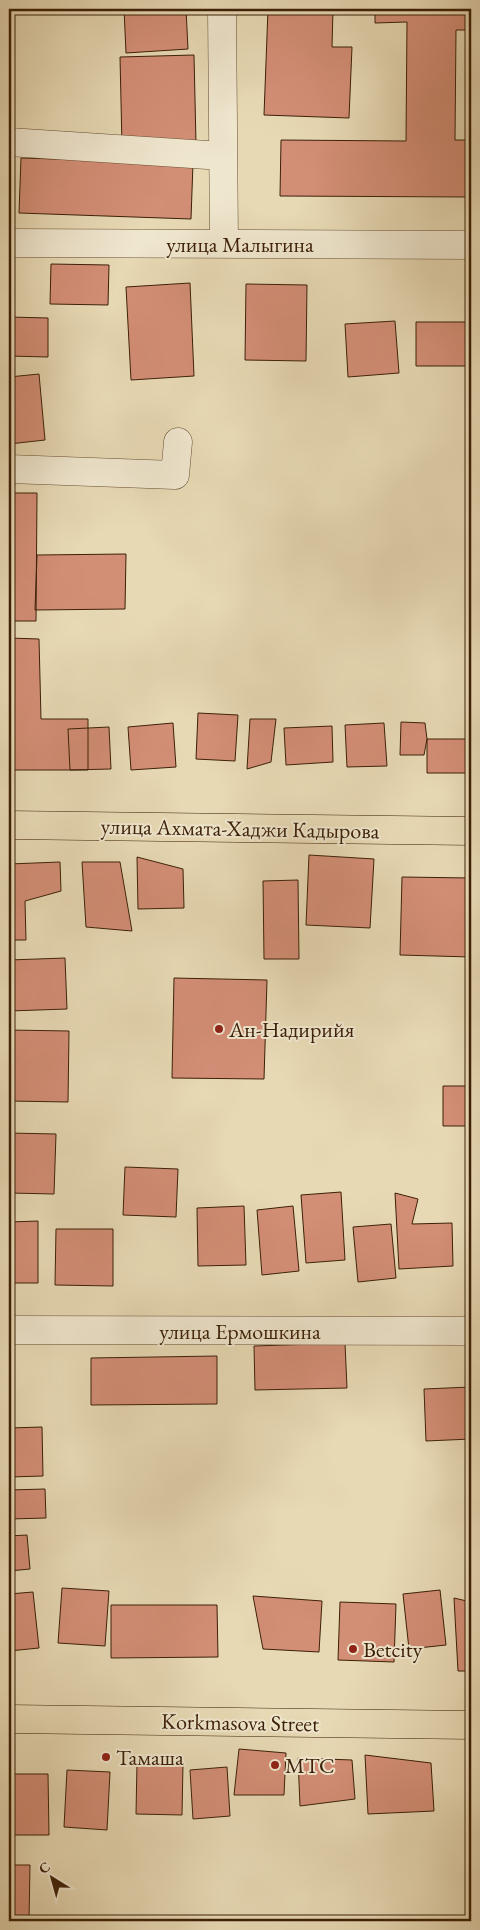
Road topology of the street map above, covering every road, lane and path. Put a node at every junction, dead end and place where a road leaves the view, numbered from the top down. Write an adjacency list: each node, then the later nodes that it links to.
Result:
1 (222, 9): 3 (street)
2 (9, 142): 3 (street)
3 (223, 156): 5 (street)
4 (9, 243): 5 (street, улица Малыгина)
5 (224, 243): 6 (street, улица Малыгина)
6 (471, 245)
7 (178, 442): 8 (street)
8 (9, 469)
9 (9, 825): 10 (main road, улица Ахмата-Хаджи Кадырова)
10 (471, 831)
11 (9, 1330): 12 (street, улица Ермошкина)
12 (471, 1331)
13 (9, 1719): 14 (main road, Korkmasova Street)
14 (471, 1725)

